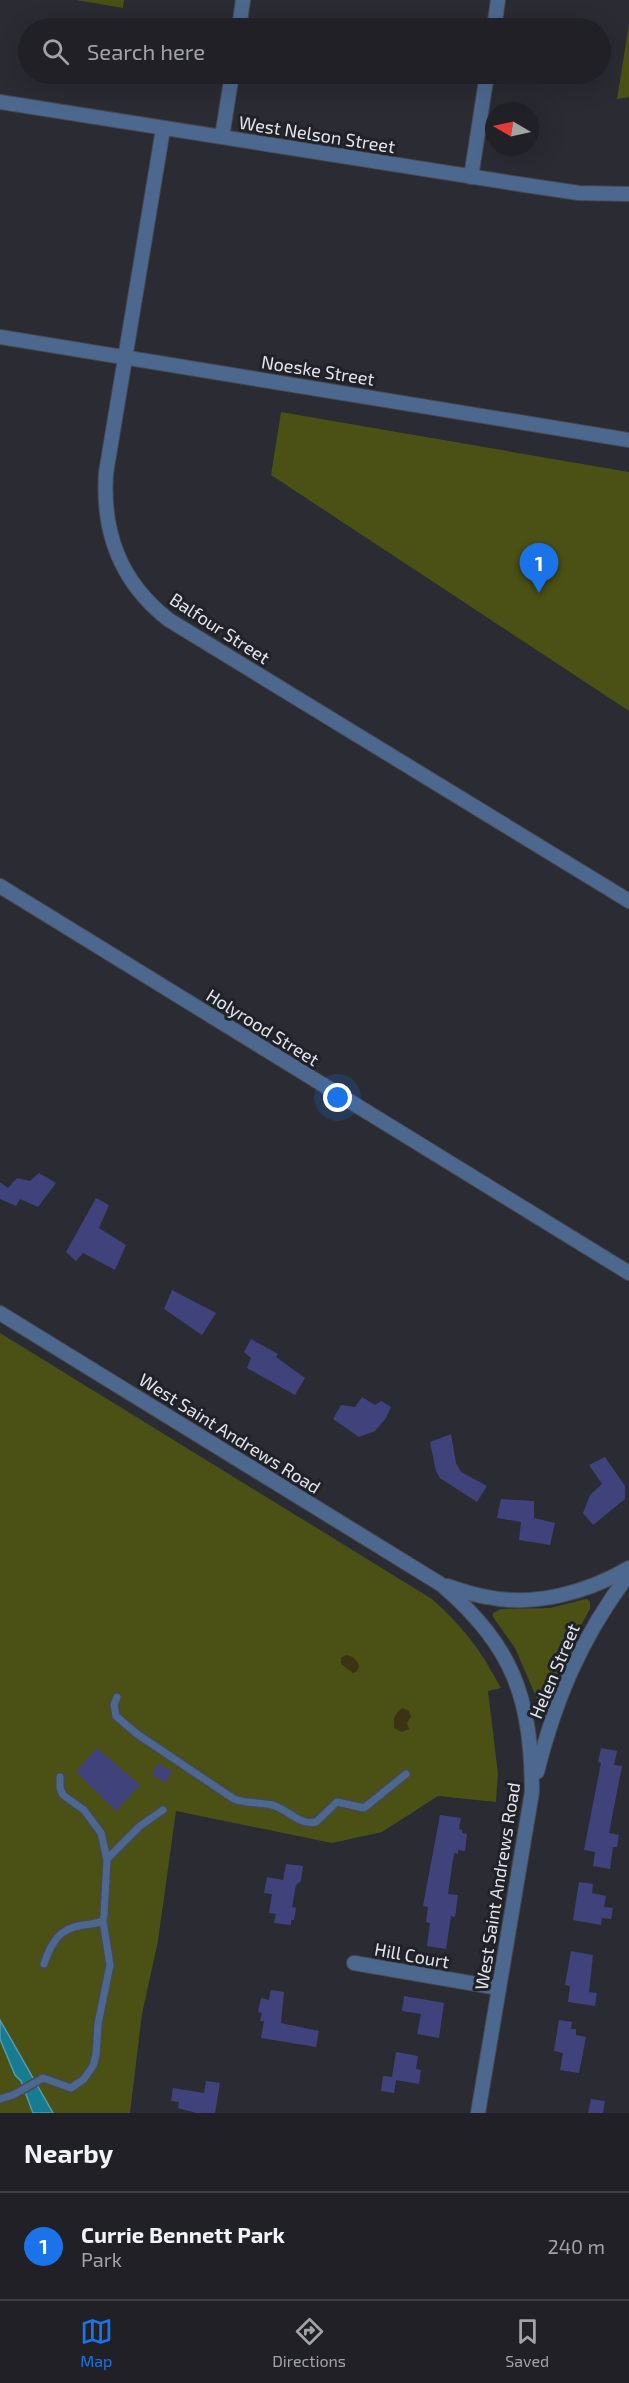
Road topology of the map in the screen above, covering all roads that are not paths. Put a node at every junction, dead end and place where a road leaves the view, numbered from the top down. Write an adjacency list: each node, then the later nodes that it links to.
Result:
1 (243, 0): 3 (street)
2 (498, 0): 4 (street)
3 (240, 18)
4 (495, 18)
5 (230, 84): 9 (street)
6 (485, 84): 10 (street)
7 (0, 102): 8 (street, West Nelson Street)
8 (163, 129): 9 (street, West Nelson Street); 13 (street, Balfour Street)
9 (222, 137): 10 (street, West Nelson Street)
10 (471, 177): 11 (street, West Nelson Street)
11 (629, 194)
12 (0, 337): 13 (street, Noeske Street)
13 (125, 357): 14 (street, Noeske Street); 16 (street, Balfour Street)
14 (629, 440)
15 (0, 886): 17 (street, Holyrood Street)
16 (629, 901)
17 (629, 1273)
18 (0, 1313): 21 (street, West Saint Andrews Road)
19 (629, 1568): 21 (street, West Saint Andrews Road)
20 (629, 1574): 25 (street, Helen Street)
21 (442, 1585): 25 (street, West Saint Andrews Road)
22 (117, 1697): 23 (lane)
23 (406, 1774)
24 (60, 1777): 27 (lane)
25 (532, 1792): 31 (street, West Saint Andrews Road)
26 (163, 1810): 27 (lane)
27 (106, 1858): 28 (lane)
28 (103, 1921): 30 (lane); 32 (lane)
29 (354, 1963): 31 (street, Hill Court)
30 (44, 1964)
31 (499, 1988): 33 (street, West Saint Andrews Road)
32 (0, 2099)
33 (478, 2113)

